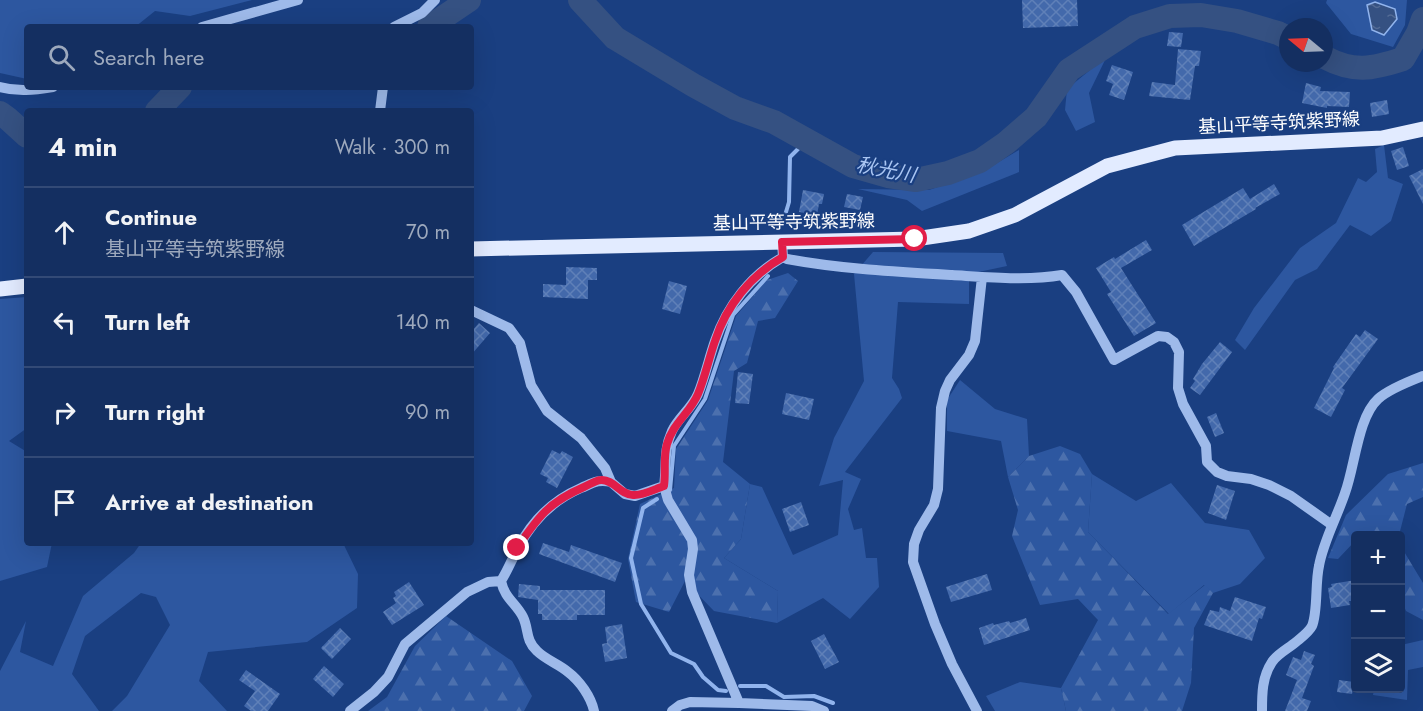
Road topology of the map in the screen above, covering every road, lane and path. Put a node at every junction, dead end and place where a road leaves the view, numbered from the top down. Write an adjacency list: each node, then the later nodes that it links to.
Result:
1 (298, 0): 3 (street)
2 (435, 0): 4 (street)
3 (213, 24)
4 (400, 24)
5 (0, 87): 6 (street)
6 (37, 90)
7 (383, 90): 8 (street)
8 (380, 108)
9 (1423, 129): 11 (main road, 基山平等寺筑紫野線)
10 (474, 249): 11 (main road, 基山平等寺筑紫野線)
11 (782, 249): 12 (street); 18 (street)
12 (982, 277): 19 (street); 26 (street)
13 (24, 286): 14 (main road)
14 (0, 289)
15 (474, 311): 17 (street)
16 (1423, 376): 19 (street)
17 (611, 482): 18 (street); 20 (street)
18 (664, 486): 21 (street)
19 (1332, 525): 27 (street)
20 (501, 581): 22 (street); 23 (street)
21 (739, 702): 24 (street); 25 (street)
22 (350, 711)
23 (594, 711)
24 (672, 711)
25 (824, 711)
26 (977, 711)
27 (1262, 711)

